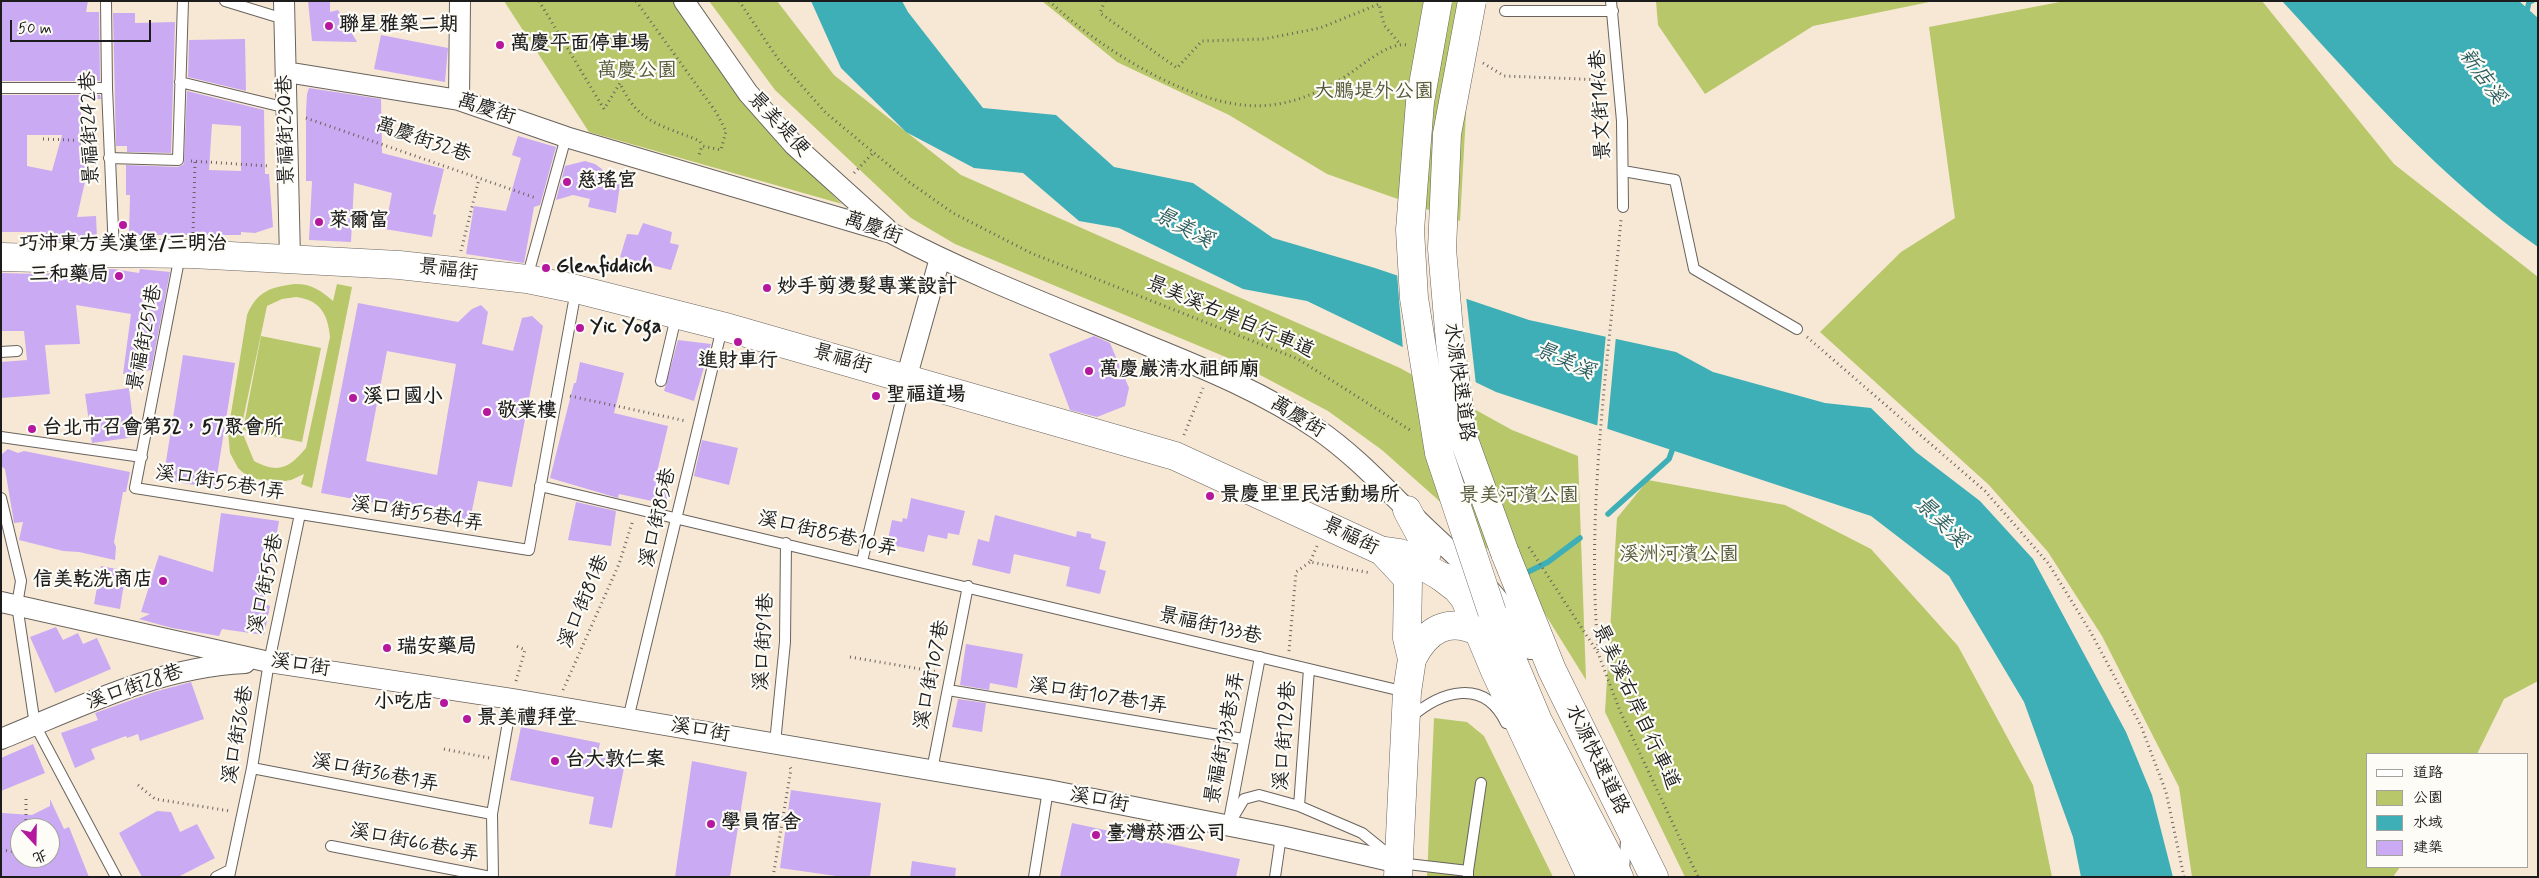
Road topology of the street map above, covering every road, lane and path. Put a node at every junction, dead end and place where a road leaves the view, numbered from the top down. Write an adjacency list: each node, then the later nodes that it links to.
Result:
1 (106, 1): 24 (lane, 景福街242巷)
2 (183, 1): 22 (lane)
3 (225, 1): 15 (lane)
4 (460, 1): 25 (street)
5 (539, 1): 30 (path)
6 (636, 1): 30 (path)
7 (684, 1): 42 (street, 景美堤便)
8 (739, 1): 31 (path, 景美溪右岸自行車道)
9 (1049, 1): 17 (path)
10 (1105, 1): 13 (path)
11 (1438, 1): 132 (main road, 水源快速道路, bridge)
12 (1472, 1): 135 (main road, 水源快速道路, bridge)
13 (1377, 2): 17 (path)
14 (1612, 6): 16 (lane); 21 (lane, 景文街146巷)
15 (284, 10): 20 (street, 景福街230巷)
16 (1505, 11)
17 (1400, 44): 18 (path)
18 (1418, 47)
19 (1479, 61): 21 (path)
20 (286, 72): 25 (street, 萬慶街); 26 (street, 景福街230巷)
21 (1619, 80): 36 (lane, 景文街146巷)
22 (180, 82): 26 (lane); 33 (lane)
23 (1, 88): 24 (lane)
24 (106, 88): 29 (lane, 景福街242巷)
25 (460, 100): 27 (street, 萬慶街)
26 (287, 110): 35 (street, 景福街230巷); 39 (path, 萬慶街32巷)
27 (566, 137): 38 (street, 萬慶街); 40 (lane)
28 (42, 139): 29 (path)
29 (109, 141): 32 (lane, 景福街242巷)
30 (702, 146): 38 (path)
31 (873, 153): 37 (path); 61 (path, 景美溪右岸自行車道)
32 (109, 158): 33 (lane); 43 (lane, 景福街242巷)
33 (178, 160): 34 (path)
34 (195, 161): 35 (path); 44 (path)
35 (288, 167): 47 (street, 景福街230巷)
36 (1623, 171): 41 (lane, 景文街146巷); 53 (lane)
37 (853, 172)
38 (694, 173): 42 (street, 萬慶街)
39 (479, 178): 40 (path, 萬慶街32巷); 48 (path)
40 (548, 202): 49 (lane)
41 (1623, 207): 85 (path)
42 (891, 233): 46 (street, 萬慶街)
43 (114, 253): 44 (main road, 景福街); 45 (main road, 景福街)
44 (186, 254): 47 (main road, 景福街); 64 (lane, 景福街251巷)
45 (1, 257)
46 (940, 258): 56 (street, 萬慶街); 57 (street)
47 (290, 259): 48 (main road, 景福街)
48 (455, 272): 49 (main road, 景福街)
49 (527, 279): 50 (main road, 景福街)
50 (576, 289): 51 (main road, 景福街); 59 (lane)
51 (677, 313): 52 (main road, 景福街); 58 (lane)
52 (722, 326): 57 (main road, 景福街); 60 (lane, 溪口街85巷)
53 (1798, 329): 137 (path)
54 (17, 351): 55 (lane)
55 (1, 352)
56 (1210, 371): 63 (path); 69 (street, 萬慶街)
57 (906, 379): 63 (main road, 景福街); 75 (lane)
58 (661, 381)
59 (557, 393): 60 (path); 65 (lane)
60 (699, 424): 71 (lane, 溪口街85巷)
61 (1418, 436)
62 (1, 437): 64 (lane)
63 (1175, 456): 72 (main road, 景福街)
64 (142, 457): 66 (lane, 景福街251巷)
65 (540, 486): 68 (lane, 溪口街85巷10弄); 70 (lane, 溪口街55巷4弄)
66 (135, 488): 70 (lane, 溪口街55巷1弄)
67 (1, 498): 81 (lane)
68 (637, 508): 71 (lane, 溪口街85巷10弄); 96 (path, 溪口街81巷)
69 (1407, 510): 77 (main road); 80 (street, 萬慶街)
70 (300, 514): 89 (lane, 溪口街55巷)
71 (677, 517): 74 (lane, 溪口街85巷10弄); 97 (lane, 溪口街85巷)
72 (1327, 525): 76 (path, 景福街133巷); 77 (main road, 景福街)
73 (1524, 541): 85 (path, 景美溪右岸自行車道)
74 (786, 543): 75 (lane, 溪口街85巷10弄); 103 (lane, 溪口街91巷)
75 (862, 561): 79 (lane, 溪口街85巷10弄)
76 (1310, 562): 77 (path); 90 (path, 景福街133巷)
77 (1410, 569): 78 (main road, 景福街); 88 (main road)
78 (1440, 576): 80 (main road); 83 (main road)
79 (968, 586): 82 (lane, 溪口街85巷10弄); 92 (lane, 溪口街107巷)
80 (1497, 596): 119 (street, 萬慶街)
81 (9, 604): 89 (street, 溪口街); 99 (lane)
82 (1124, 625): 87 (lane, 景福街133巷)
83 (1479, 632): 88 (main road); 131 (main road)
84 (516, 646): 95 (path)
85 (1598, 653): 136 (path, 景美溪右岸自行車道)
86 (850, 657): 92 (path)
87 (1260, 657): 90 (lane, 景福街133巷); 101 (lane, 景福街133巷3弄)
88 (1412, 659): 94 (main road)
89 (269, 662): 95 (street, 溪口街); 99 (street, 溪口街28巷); 106 (lane, 溪口街36巷)
90 (1288, 664): 91 (lane, 景福街133巷)
91 (1309, 669): 94 (lane, 景福街133巷); 113 (lane, 溪口街129巷)
92 (951, 674): 93 (lane, 溪口街107巷)
93 (948, 690): 101 (lane, 溪口街107巷1弄); 107 (lane, 溪口街107巷)
94 (1407, 692): 98 (main road)
95 (512, 699): 96 (street, 溪口街); 105 (lane)
96 (555, 706): 97 (street, 溪口街)
97 (628, 718): 103 (street, 溪口街)
98 (1405, 722): 100 (lane); 121 (main road)
99 (35, 725): 102 (street, 溪口街28巷); 124 (lane)
100 (1512, 736)
101 (1243, 738): 117 (lane, 景福街133巷3弄)
102 (1, 739)
103 (775, 743): 107 (street, 溪口街); 127 (path)
104 (444, 749): 105 (path)
105 (502, 760): 115 (lane)
106 (252, 768): 114 (lane, 溪口街36巷); 115 (lane, 溪口街36巷1弄)
107 (932, 770): 111 (street, 溪口街)
108 (1534, 780): 130 (lane)
109 (1481, 783): 123 (lane)
110 (138, 785): 114 (path, 溪口街36巷)
111 (1048, 790): 117 (street, 溪口街); 128 (lane)
112 (26, 799): 116 (path)
113 (1299, 806): 117 (lane, 溪口街129巷); 121 (lane, 溪口街129巷)
114 (243, 813): 122 (lane, 溪口街36巷)
115 (492, 814): 126 (lane)
116 (26, 818)
117 (1228, 826): 118 (street, 溪口街)
118 (1281, 836): 121 (street, 溪口街); 129 (lane)
119 (1626, 840): 133 (lane); 134 (street, 萬慶街)
120 (331, 846): 126 (lane, 溪口街66巷6弄)
121 (1399, 870): 123 (lane)
122 (229, 873): 125 (lane)
123 (1468, 874)
124 (116, 877)
125 (216, 877)
126 (492, 877)
127 (773, 877)
128 (1034, 877)
129 (1275, 877)
130 (1580, 877)
131 (1591, 877)
132 (1619, 877)
133 (1623, 877)
134 (1644, 877)
135 (1654, 877)
136 (1698, 877)
137 (2184, 877)

